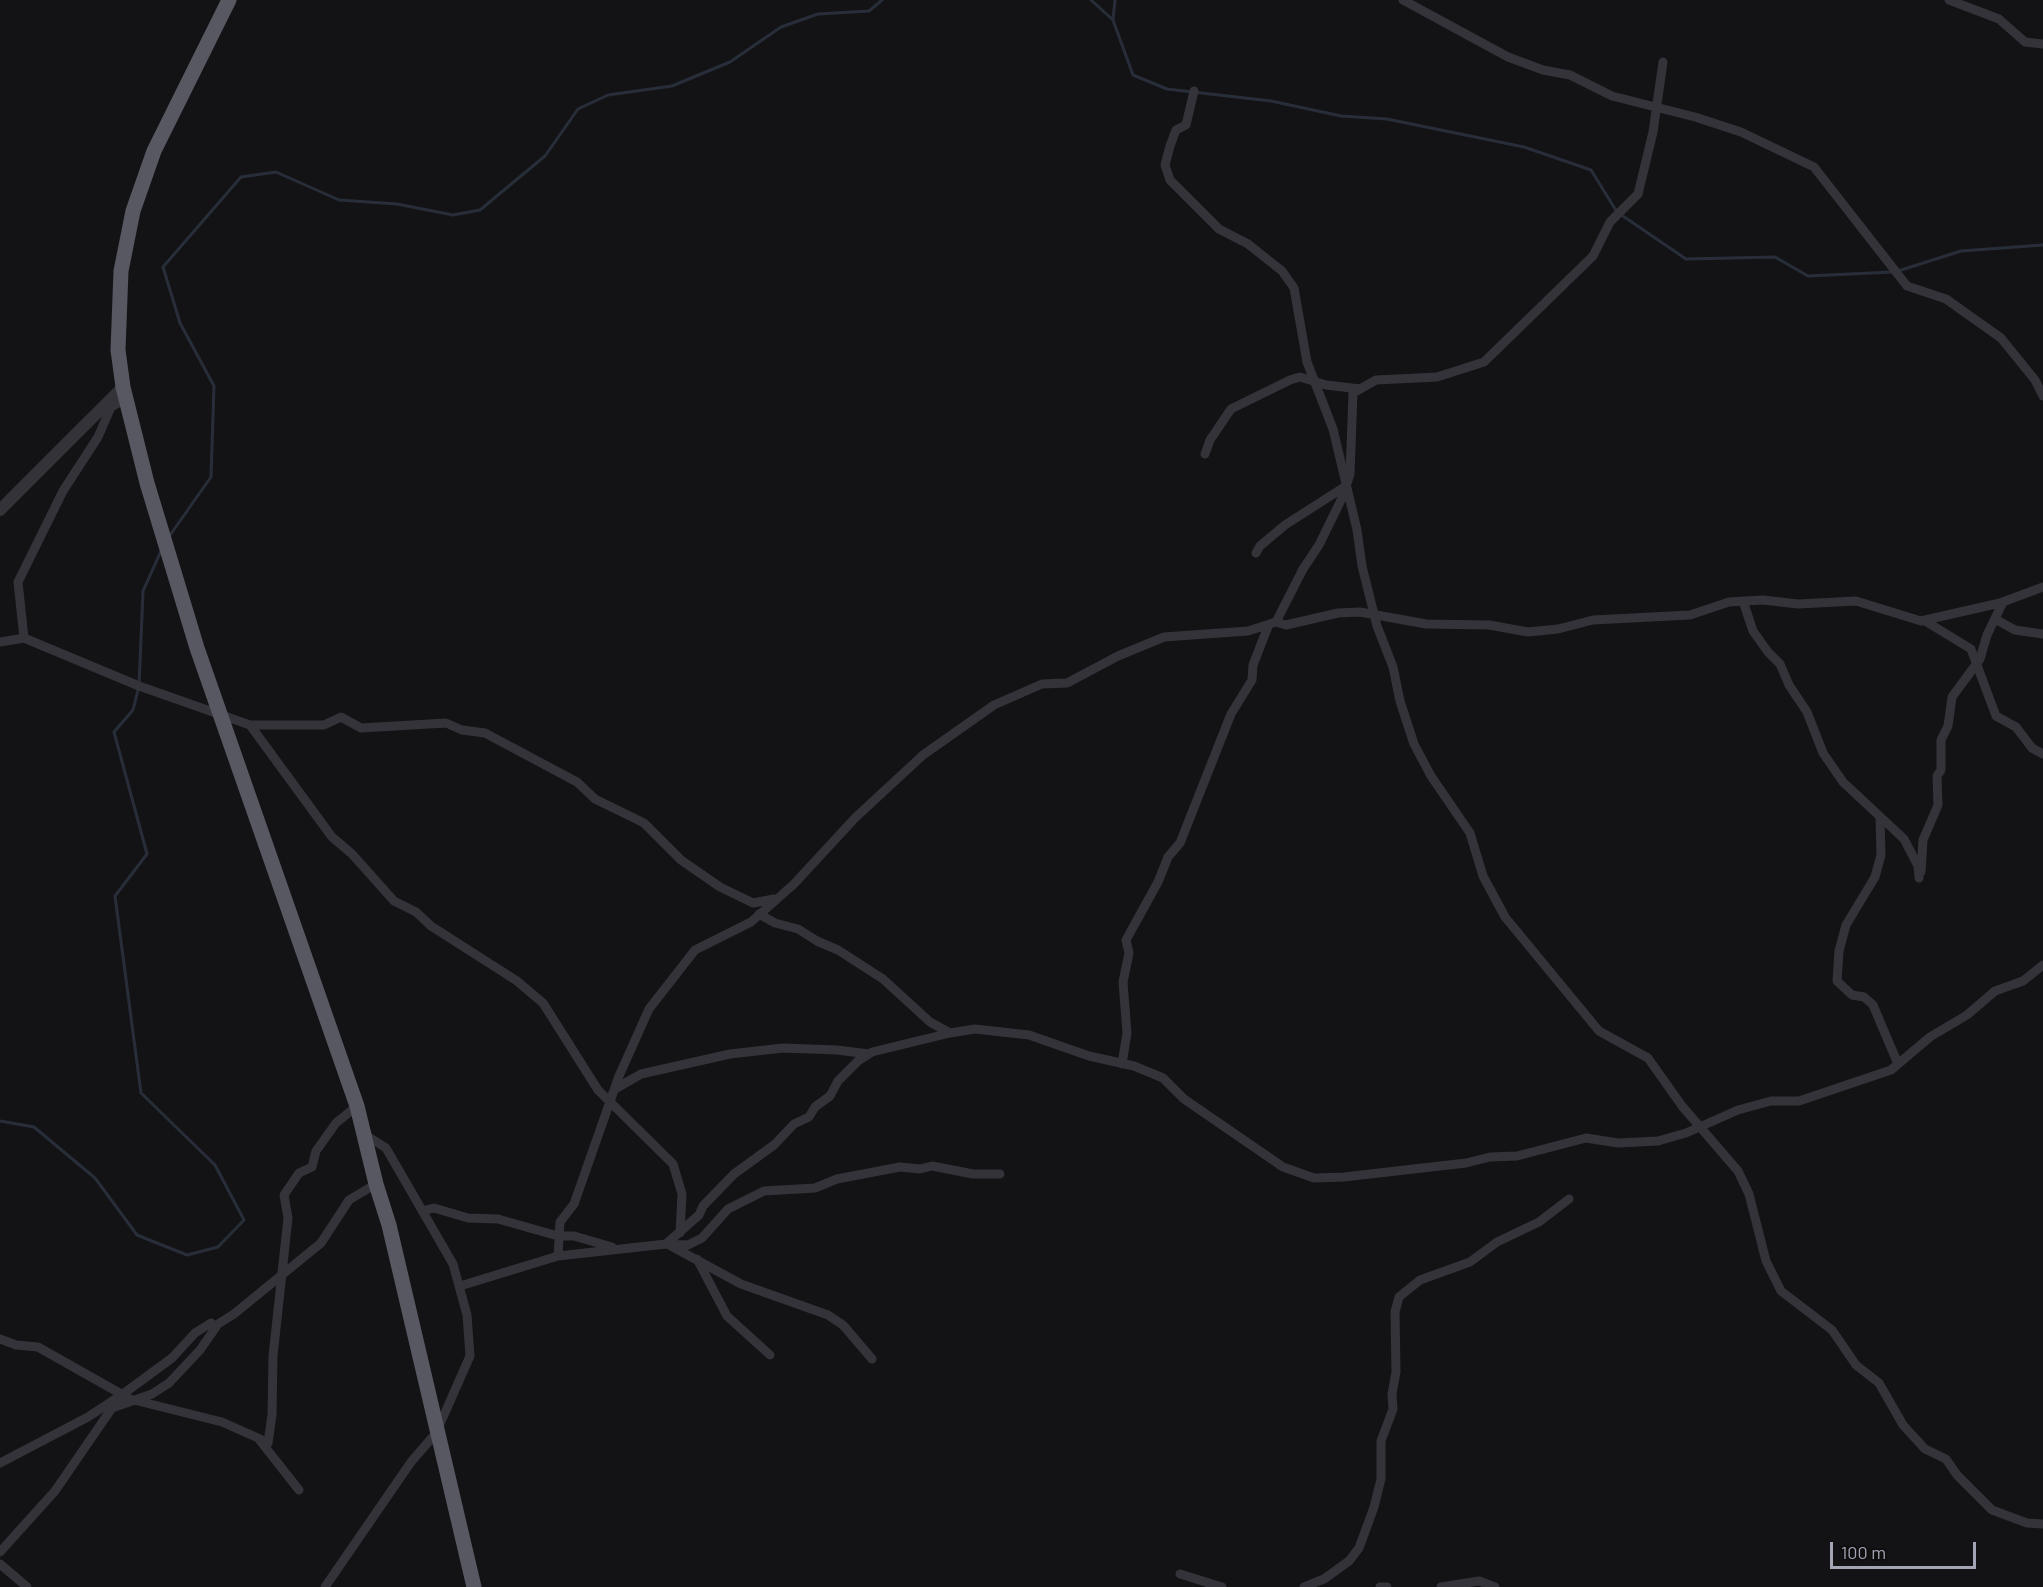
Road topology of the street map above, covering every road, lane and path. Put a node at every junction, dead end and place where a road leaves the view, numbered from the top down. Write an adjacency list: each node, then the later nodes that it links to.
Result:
1 (229, 0): 10 (highway)
2 (1403, 0): 7 (street)
3 (1949, 0): 4 (street)
4 (2043, 44)
5 (1663, 62): 7 (street)
6 (1194, 91): 8 (street)
7 (1657, 108): 9 (street); 11 (street)
8 (1316, 382): 9 (street); 12 (street); 13 (street)
9 (1360, 389): 13 (street)
10 (124, 393): 14 (street); 24 (street); 27 (highway)
11 (2043, 396)
12 (1205, 454)
13 (1346, 486): 15 (street); 19 (street); 22 (street)
14 (0, 510)
15 (1256, 553)
16 (2043, 587): 18 (street)
17 (1743, 601): 19 (street); 21 (street); 30 (street)
18 (2003, 602): 20 (street); 21 (street)
19 (1375, 614): 22 (street); 41 (street)
20 (1995, 619): 23 (street); 26 (street)
21 (1925, 621): 26 (street)
22 (1272, 623): 31 (street); 36 (street)
23 (2043, 634)
24 (24, 638): 25 (street); 27 (street)
25 (0, 642)
26 (1977, 663): 29 (street); 30 (street)
27 (218, 712): 28 (street); 40 (highway)
28 (250, 724): 31 (street); 39 (street)
29 (2043, 754)
30 (1880, 818): 37 (street)
31 (776, 899): 32 (street)
32 (759, 914): 34 (street); 38 (street)
33 (2043, 965): 37 (street)
34 (950, 1033): 35 (street); 36 (street)
35 (870, 1054): 38 (street); 47 (street)
36 (1122, 1064): 41 (street)
37 (1898, 1064): 41 (street)
38 (613, 1091): 39 (street)
39 (609, 1103): 47 (street); 48 (street)
40 (357, 1106): 42 (highway); 53 (street)
41 (1702, 1126): 65 (street)
42 (363, 1133): 44 (highway); 46 (street)
43 (1000, 1174): 49 (street)
44 (376, 1184): 53 (street); 61 (highway)
45 (1569, 1199): 73 (street)
46 (422, 1211): 48 (street); 54 (street)
47 (680, 1233): 49 (street)
48 (558, 1236): 50 (street); 51 (street)
49 (666, 1244): 50 (street); 52 (street)
50 (619, 1248): 51 (street)
51 (558, 1256): 54 (street)
52 (697, 1259): 57 (street); 58 (street)
53 (280, 1277): 60 (street); 62 (street)
54 (460, 1286): 61 (street)
55 (211, 1323): 59 (street)
56 (0, 1339): 59 (street)
57 (770, 1355)
58 (872, 1359)
59 (123, 1394): 60 (street); 63 (street)
60 (135, 1400): 62 (street); 66 (street)
61 (436, 1433): 70 (street); 71 (highway)
62 (258, 1438): 64 (street)
63 (0, 1463)
64 (299, 1490)
65 (2043, 1524)
66 (0, 1552)
67 (0, 1564): 69 (street)
68 (1180, 1574): 72 (street)
69 (27, 1587)
70 (325, 1587)
71 (474, 1587)
72 (1222, 1587)
73 (1304, 1587)
74 (1380, 1587): 75 (street)
75 (1387, 1587)
76 (1441, 1587): 77 (street)
77 (1495, 1587)

